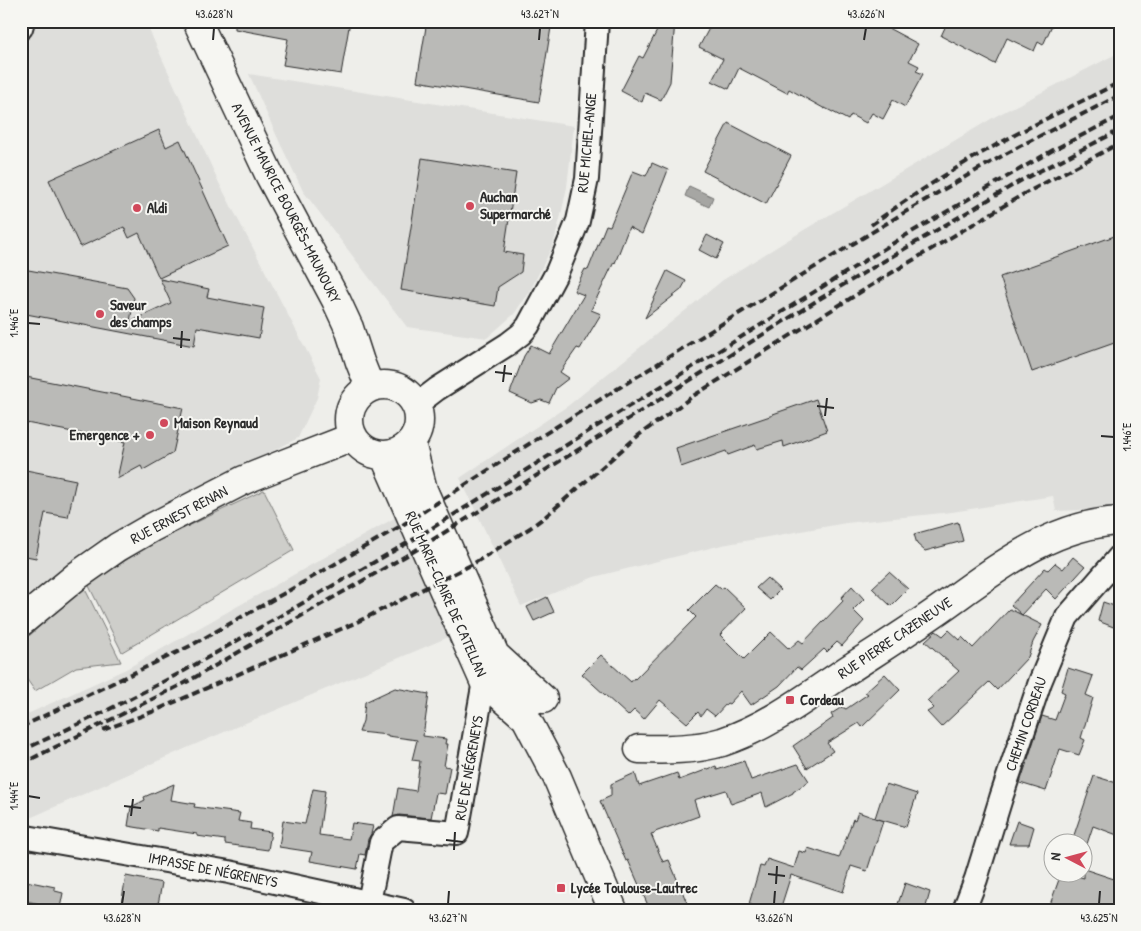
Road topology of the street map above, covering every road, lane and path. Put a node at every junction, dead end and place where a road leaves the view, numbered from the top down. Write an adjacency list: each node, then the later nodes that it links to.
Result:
1 (23, 21): 4 (street)
2 (197, 21): 5 (street, AVENUE MAURICE BOURGÈS-MAUNOURY)
3 (597, 21): 6 (street, RUE MICHEL-ANGE)
4 (21, 28)
5 (370, 387): 6 (street); 7 (street)
6 (416, 405): 8 (street)
7 (353, 437): 9 (street); 12 (street, RUE ERNEST RENAN)
8 (411, 443): 9 (street); 14 (street, RUE MARIE-CLAIRE DE CATELLAN)
9 (384, 455): 13 (street, RUE MARIE-CLAIRE DE CATELLAN)
10 (1120, 521): 15 (street, RUE PIERRE CAZENEUVE)
11 (1120, 556): 20 (street, CHEMIN CORDEAU)
12 (21, 622)
13 (484, 681): 17 (street, RUE DE NÉGRENEYS); 19 (street, RUE MARIE-CLAIRE DE CATELLAN)
14 (543, 699)
15 (639, 749)
16 (21, 836): 17 (street, IMPASSE DE NÉGRENEYS)
17 (369, 902): 18 (street, IMPASSE DE NÉGRENEYS)
18 (404, 910)
19 (613, 910)
20 (964, 910)

